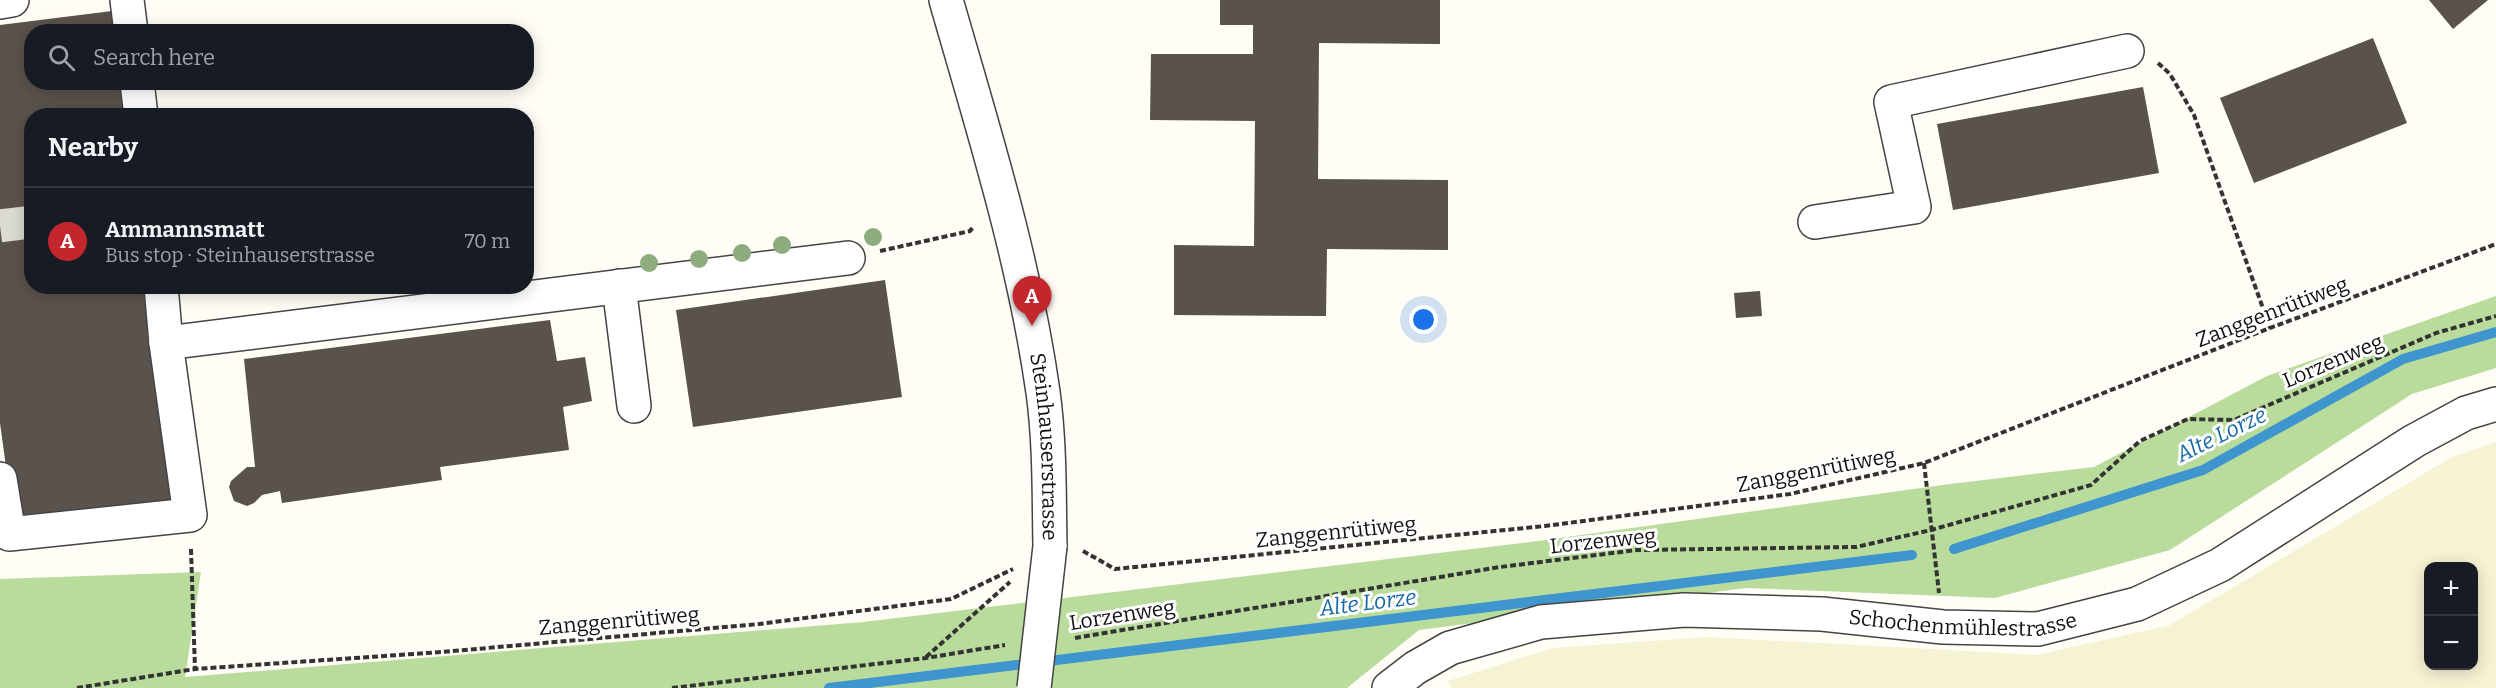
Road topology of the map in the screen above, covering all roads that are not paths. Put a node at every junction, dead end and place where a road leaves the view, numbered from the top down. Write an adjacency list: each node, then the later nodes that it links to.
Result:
1 (12, 0): 4 (street)
2 (127, 0): 5 (street)
3 (946, 0): 17 (street, Steinhauserstrasse, bridge)
4 (0, 2)
5 (130, 24)
6 (2127, 51): 9 (street)
7 (138, 90): 8 (street)
8 (140, 108)
9 (1815, 222)
10 (848, 258): 11 (street)
11 (618, 286): 13 (street); 15 (street)
12 (162, 294): 13 (street)
13 (166, 343): 16 (street)
14 (2496, 404): 18 (street, Schochenmühlestrasse)
15 (634, 406)
16 (0, 479)
17 (1034, 688)
18 (1389, 688)

